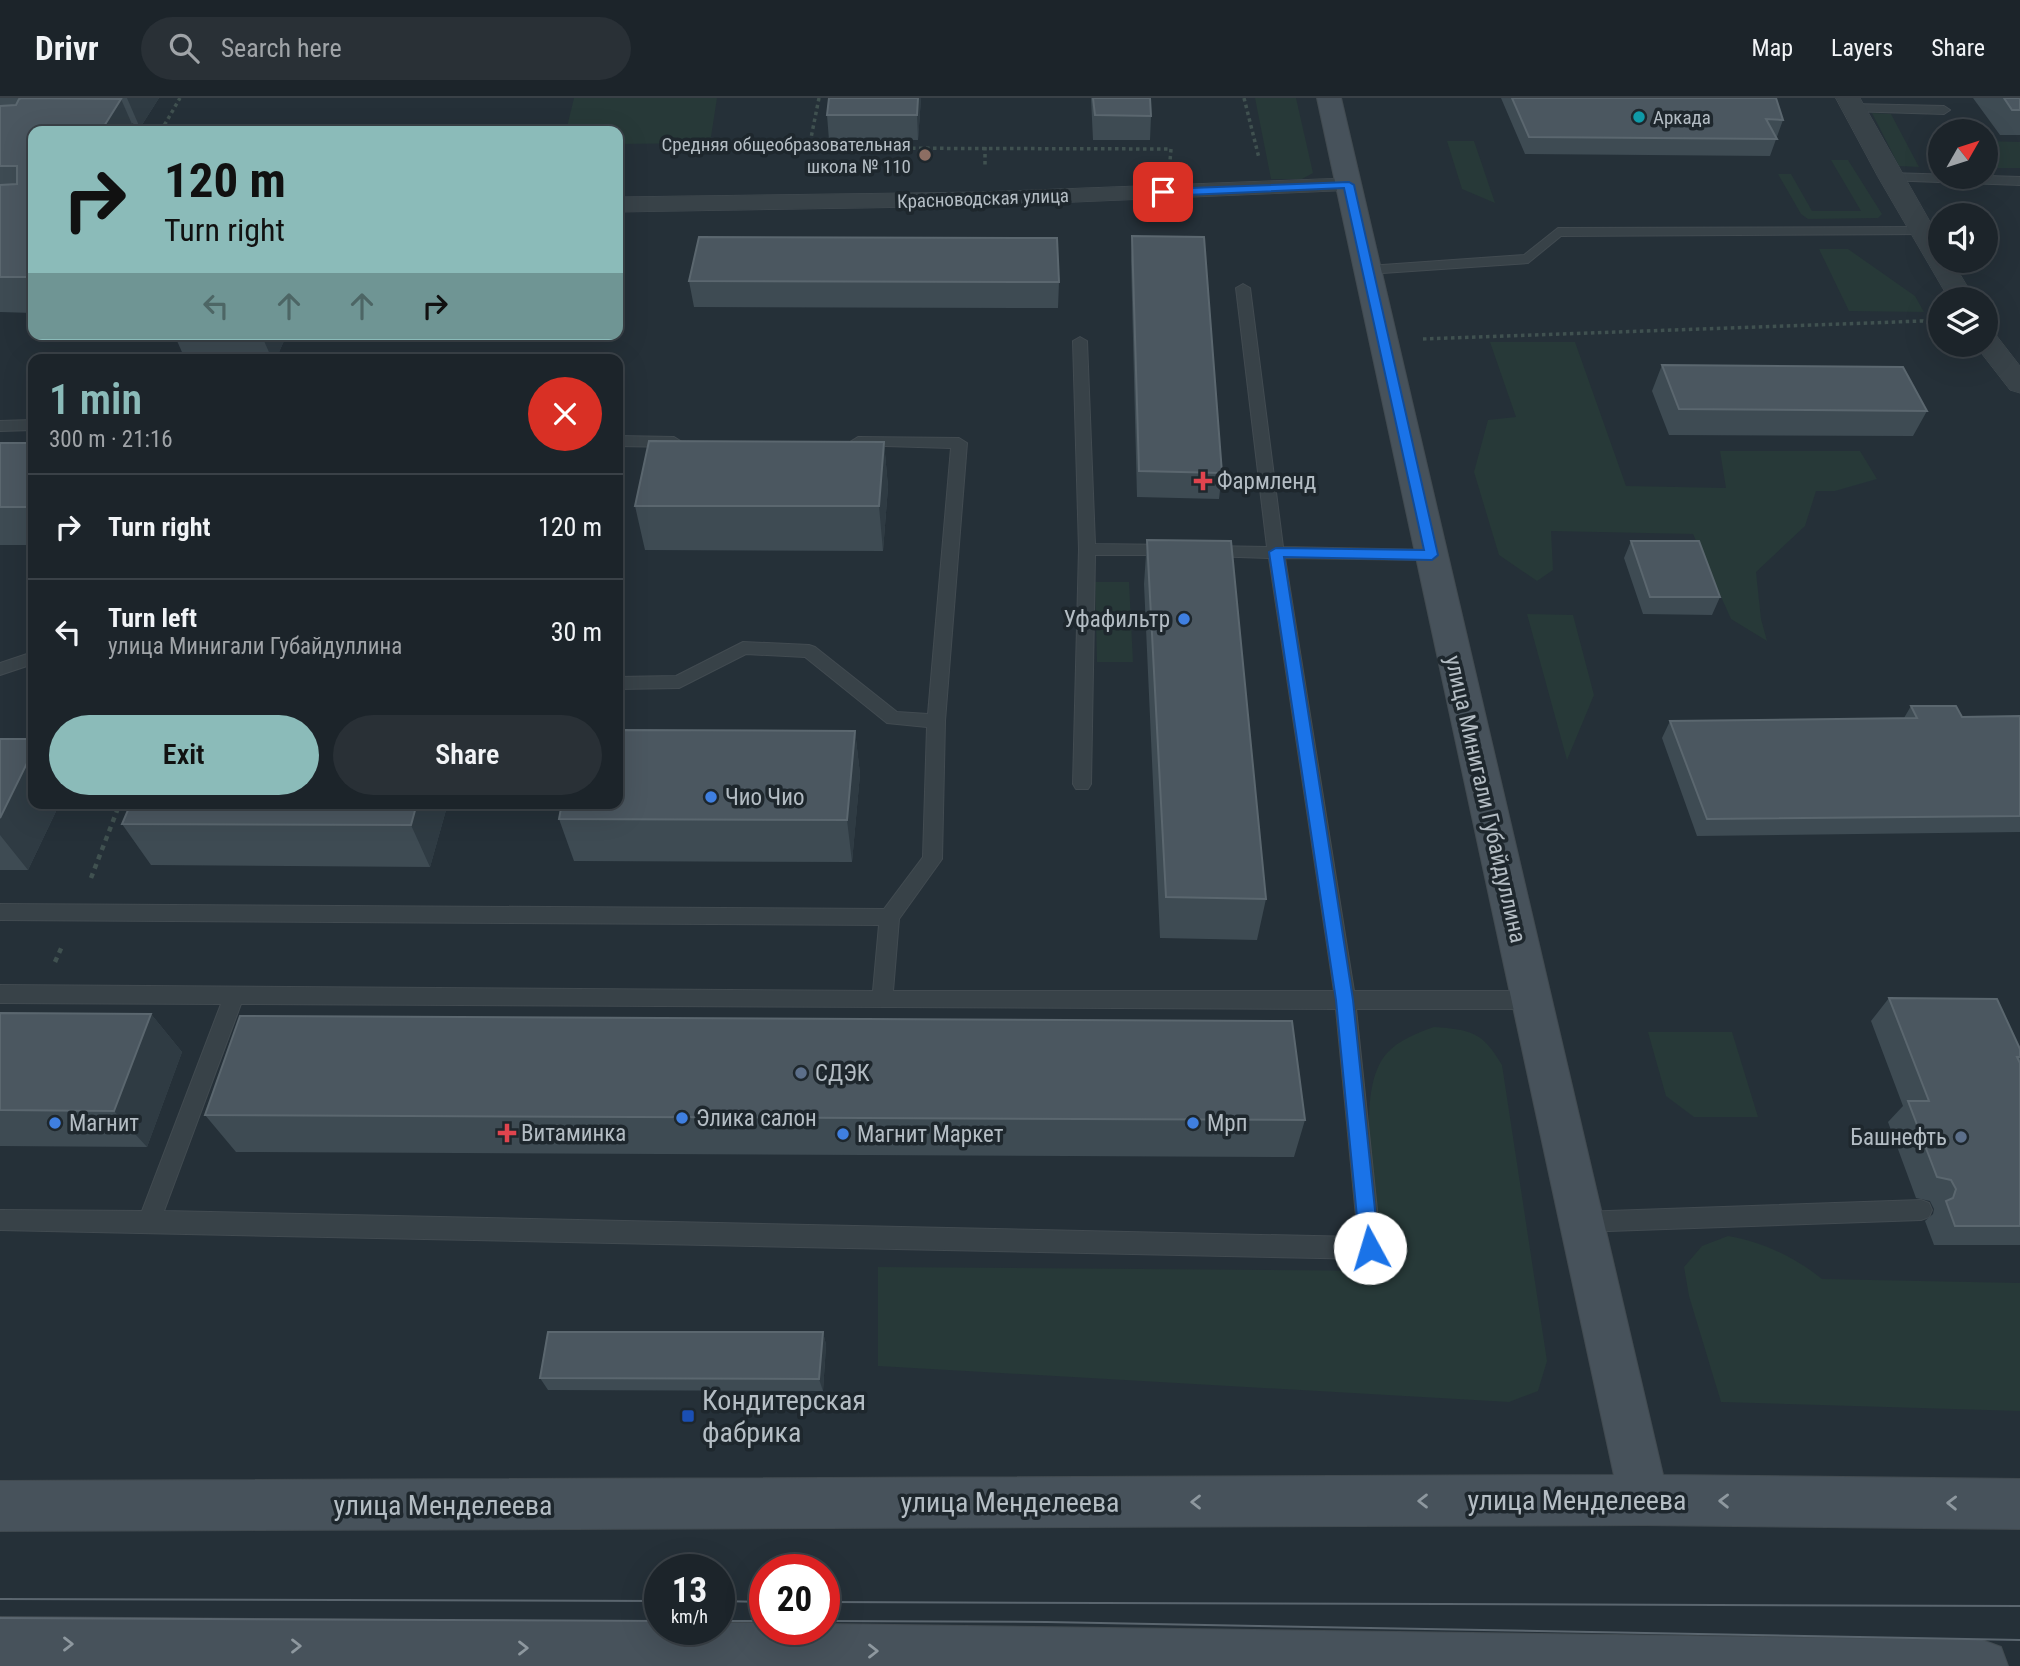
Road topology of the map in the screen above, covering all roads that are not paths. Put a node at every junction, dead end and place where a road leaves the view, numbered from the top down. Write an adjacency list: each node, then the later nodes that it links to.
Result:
1 (1329, 98): 6 (main road, улица Минигали Губайдуллина)
2 (1850, 103): 3 (lane); 4 (street)
3 (1944, 110)
4 (1890, 177): 5 (lane); 8 (street)
5 (2020, 181)
6 (1349, 185): 7 (street, Красноводская улица); 9 (main road, улица Минигали Губайдуллина)
7 (623, 205)
8 (1923, 231): 9 (lane); 10 (street)
9 (1368, 270): 22 (main road, улица Минигали Губайдуллина)
10 (1955, 287)
11 (1243, 288): 21 (lane)
12 (1080, 341): 20 (lane)
13 (1998, 355): 14 (street)
14 (2017, 377)
15 (28, 425): 16 (lane)
16 (0, 426)
17 (623, 442): 18 (lane)
18 (686, 442)
19 (836, 442): 26 (lane)
20 (1087, 548): 21 (lane); 27 (lane)
21 (1276, 552): 22 (lane); 33 (lane)
22 (1432, 555): 34 (main road, улица Минигали Губайдуллина)
23 (28, 660): 24 (lane)
24 (0, 669)
25 (623, 683): 26 (lane)
26 (936, 721): 29 (lane)
27 (1082, 784)
28 (0, 912): 29 (lane)
29 (888, 917): 32 (lane)
30 (0, 994): 31 (lane)
31 (233, 996): 32 (lane); 37 (lane)
32 (883, 1000): 33 (lane)
33 (1345, 1000): 34 (lane); 37 (lane)
34 (1530, 1000): 38 (main road, улица Минигали Губайдуллина)
35 (1921, 1210): 38 (lane)
36 (0, 1220): 37 (lane)
37 (149, 1221)
38 (1580, 1222): 39 (main road, улица Минигали Губайдуллина)
39 (1645, 1500): 40 (main road, улица Менделеева, one-way to 39); 41 (main road, улица Менделеева, one-way to 41)
40 (2020, 1504)
41 (0, 1506)
42 (0, 1643): 43 (main road, one-way to 43)
43 (1982, 1666)

